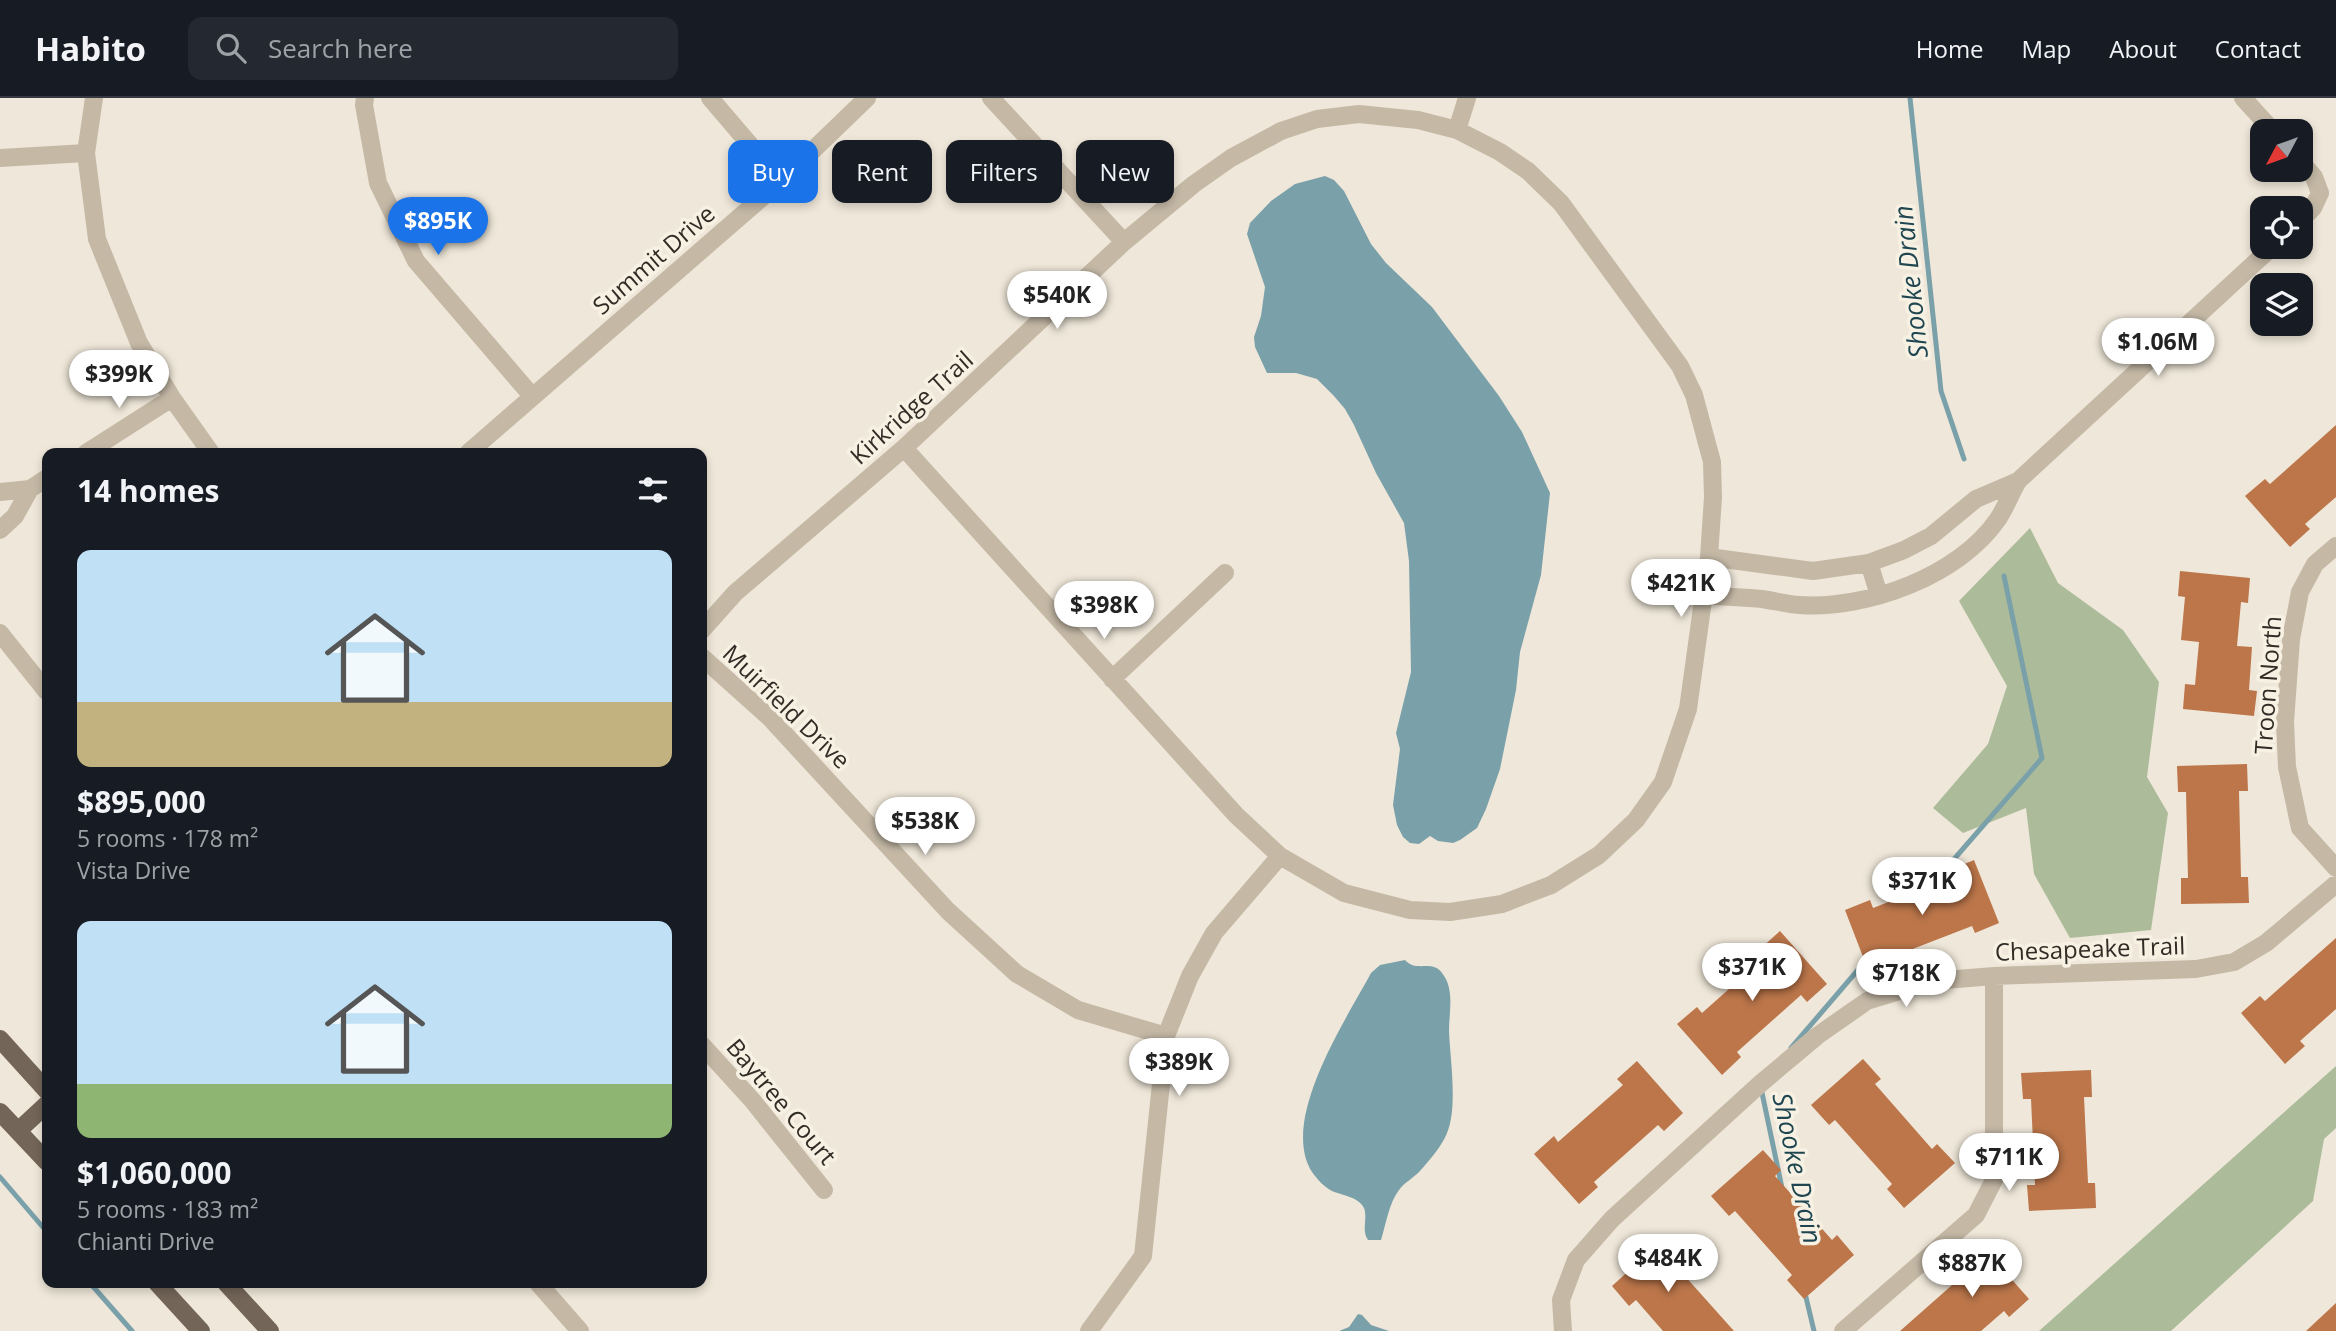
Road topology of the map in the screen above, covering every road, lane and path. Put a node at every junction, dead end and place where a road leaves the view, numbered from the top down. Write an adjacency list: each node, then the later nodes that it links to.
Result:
1 (94, 98): 12 (street)
2 (365, 98): 19 (street)
3 (710, 98): 10 (street)
4 (867, 98): 11 (street, Summit Drive)
5 (991, 98): 17 (street)
6 (1468, 98): 9 (street)
7 (2243, 98): 8 (street)
8 (2262, 119)
9 (1457, 130): 17 (street, Kirkridge Trail); 31 (street, Kirkridge Trail)
10 (746, 140)
11 (818, 145)
12 (86, 153): 13 (street); 20 (street)
13 (0, 158)
14 (2314, 177): 16 (street)
15 (756, 203): 19 (street, Summit Drive)
16 (2313, 208)
17 (1124, 242): 24 (street, Kirkridge Trail)
18 (2260, 259): 26 (street)
19 (532, 396): 23 (street, Summit Drive)
20 (172, 398): 21 (street); 22 (street)
21 (94, 448)
22 (207, 448)
23 (474, 448)
24 (904, 448): 36 (street, Kirkridge Trail); 39 (street, Kirkridge Trail)
25 (42, 481): 27 (street)
26 (2018, 481): 32 (street); 35 (street)
27 (30, 489): 28 (street); 29 (street)
28 (0, 492)
29 (0, 530)
30 (2336, 546): 42 (street, Troon North)
31 (1709, 557): 32 (street); 34 (street, Kirkridge Trail)
32 (1869, 563): 35 (street)
33 (1226, 573): 39 (street)
34 (1703, 595): 35 (street); 41 (street, Kirkridge Trail)
35 (1880, 595)
36 (707, 624)
37 (0, 633): 40 (street)
38 (707, 662): 45 (street, Muirfield Drive)
39 (1112, 679): 41 (street, Kirkridge Trail)
40 (42, 686)
41 (1280, 856): 45 (street)
42 (2336, 869)
43 (2336, 884): 44 (street, Chesapeake Trail)
44 (1994, 976): 61 (street, Chesapeake Trail); 62 (street)
45 (1166, 1036): 60 (street)
46 (0, 1039): 48 (main road)
47 (707, 1050): 53 (street, Baytree Court)
48 (42, 1085)
49 (42, 1109): 51 (main road)
50 (0, 1112): 51 (main road)
51 (19, 1130): 52 (main road)
52 (42, 1156)
53 (824, 1190)
54 (162, 1288): 57 (main road)
55 (231, 1288): 58 (main road)
56 (542, 1288): 59 (street)
57 (201, 1331)
58 (270, 1331)
59 (580, 1331)
60 (1089, 1331)
61 (1563, 1331)
62 (1843, 1331)

